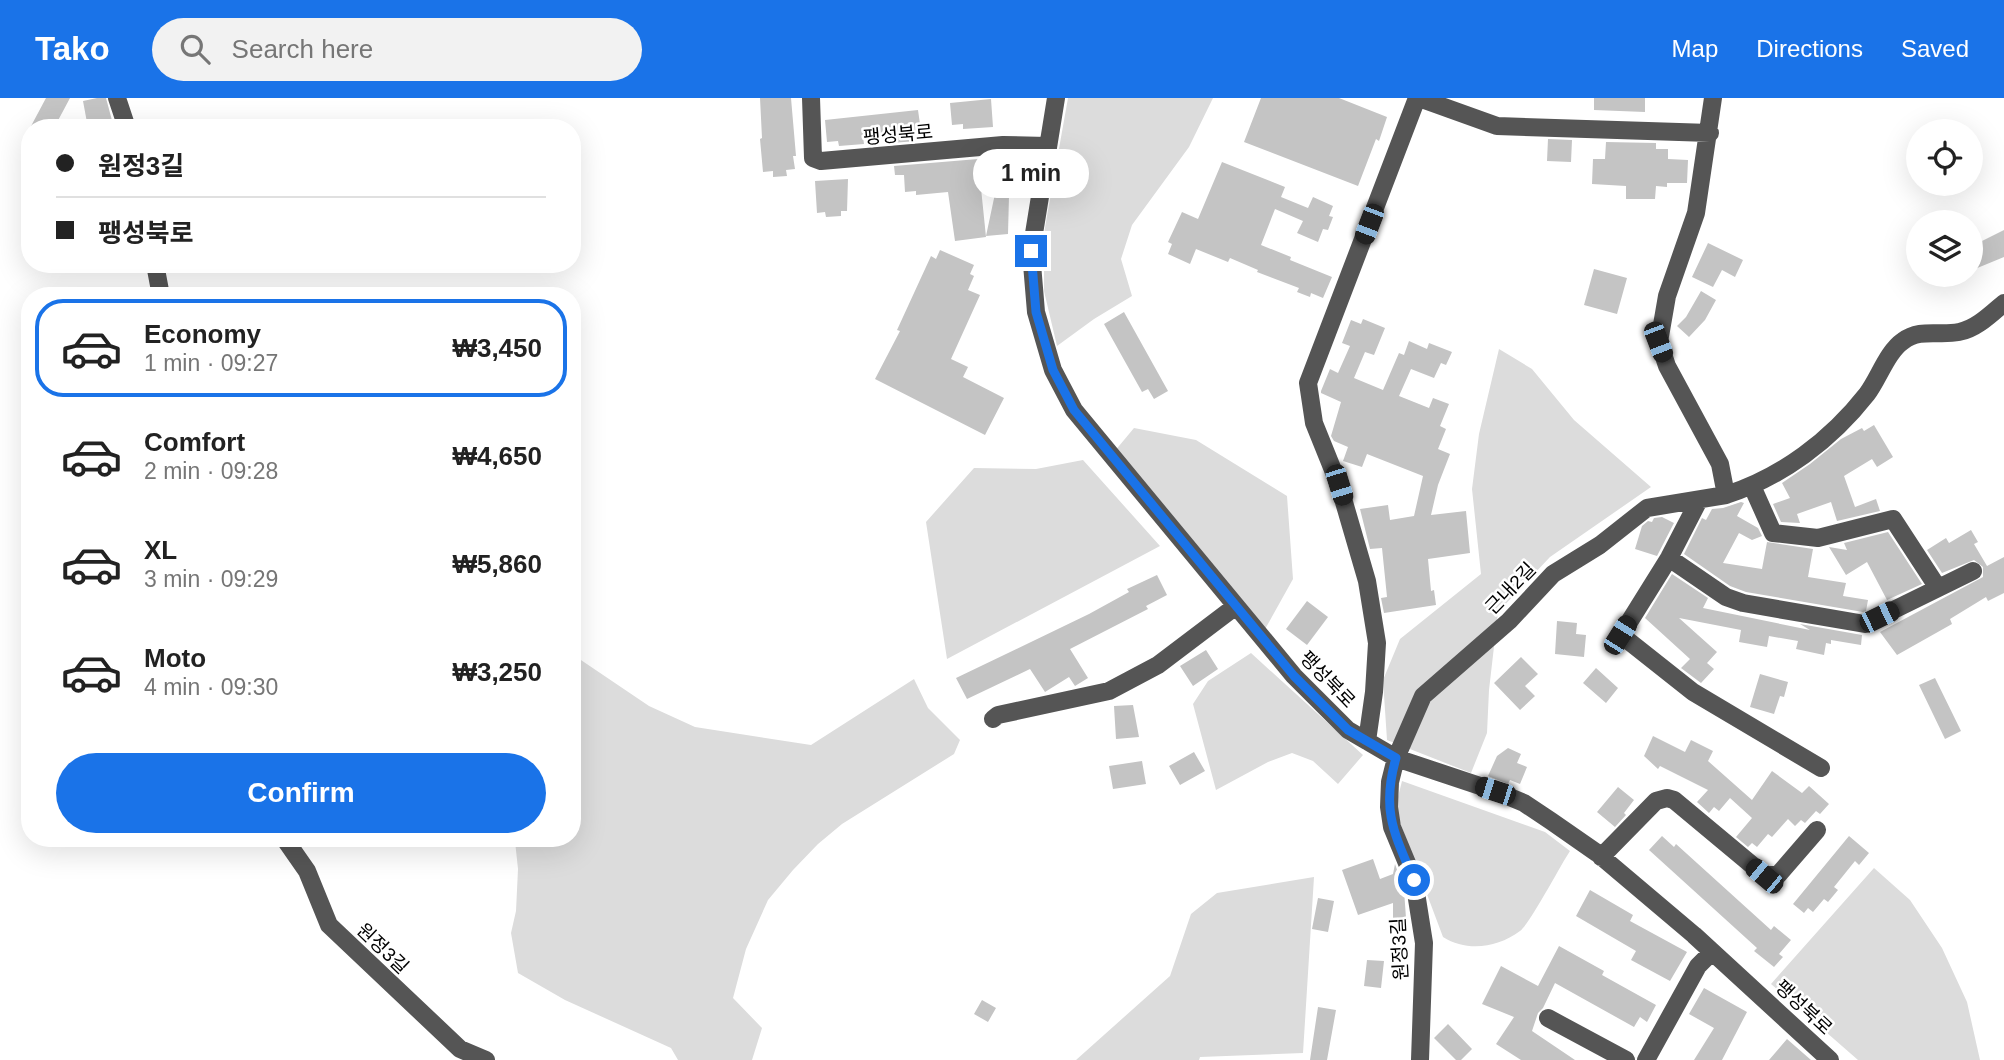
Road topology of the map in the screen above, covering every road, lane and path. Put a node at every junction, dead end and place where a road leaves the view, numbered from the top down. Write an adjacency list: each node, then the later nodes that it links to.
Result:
1 (117, 98): 6 (street)
2 (811, 98): 8 (street, 팽성북로)
3 (1056, 98): 8 (street, 팽성북로)
4 (1418, 98): 7 (street); 18 (street)
5 (1713, 98): 7 (street)
6 (124, 119)
7 (1710, 133): 11 (street)
8 (1047, 146): 16 (street, 팽성북로)
9 (2004, 303): 10 (street, 근내2길)
10 (1752, 486): 11 (street, 근내2길); 15 (street)
11 (1726, 495): 12 (street, 근내2길)
12 (1699, 500): 13 (street); 19 (street, 근내2길)
13 (1669, 558): 15 (street); 20 (street)
14 (1973, 571): 15 (street)
15 (1938, 588)
16 (1236, 606): 17 (street); 18 (street, 팽성북로)
17 (993, 719)
18 (1367, 741): 19 (street, 팽성북로)
19 (1396, 758): 23 (street, 팽성북로); 27 (street, 원정3길)
20 (1821, 768)
21 (1817, 830): 23 (street)
22 (290, 847): 26 (street, 원정3길)
23 (1601, 857): 24 (street, 팽성북로)
24 (1712, 952): 29 (street); 30 (street, 팽성북로)
25 (1548, 1018): 28 (street)
26 (486, 1060)
27 (1420, 1060)
28 (1626, 1060)
29 (1646, 1060)
30 (1830, 1060)

